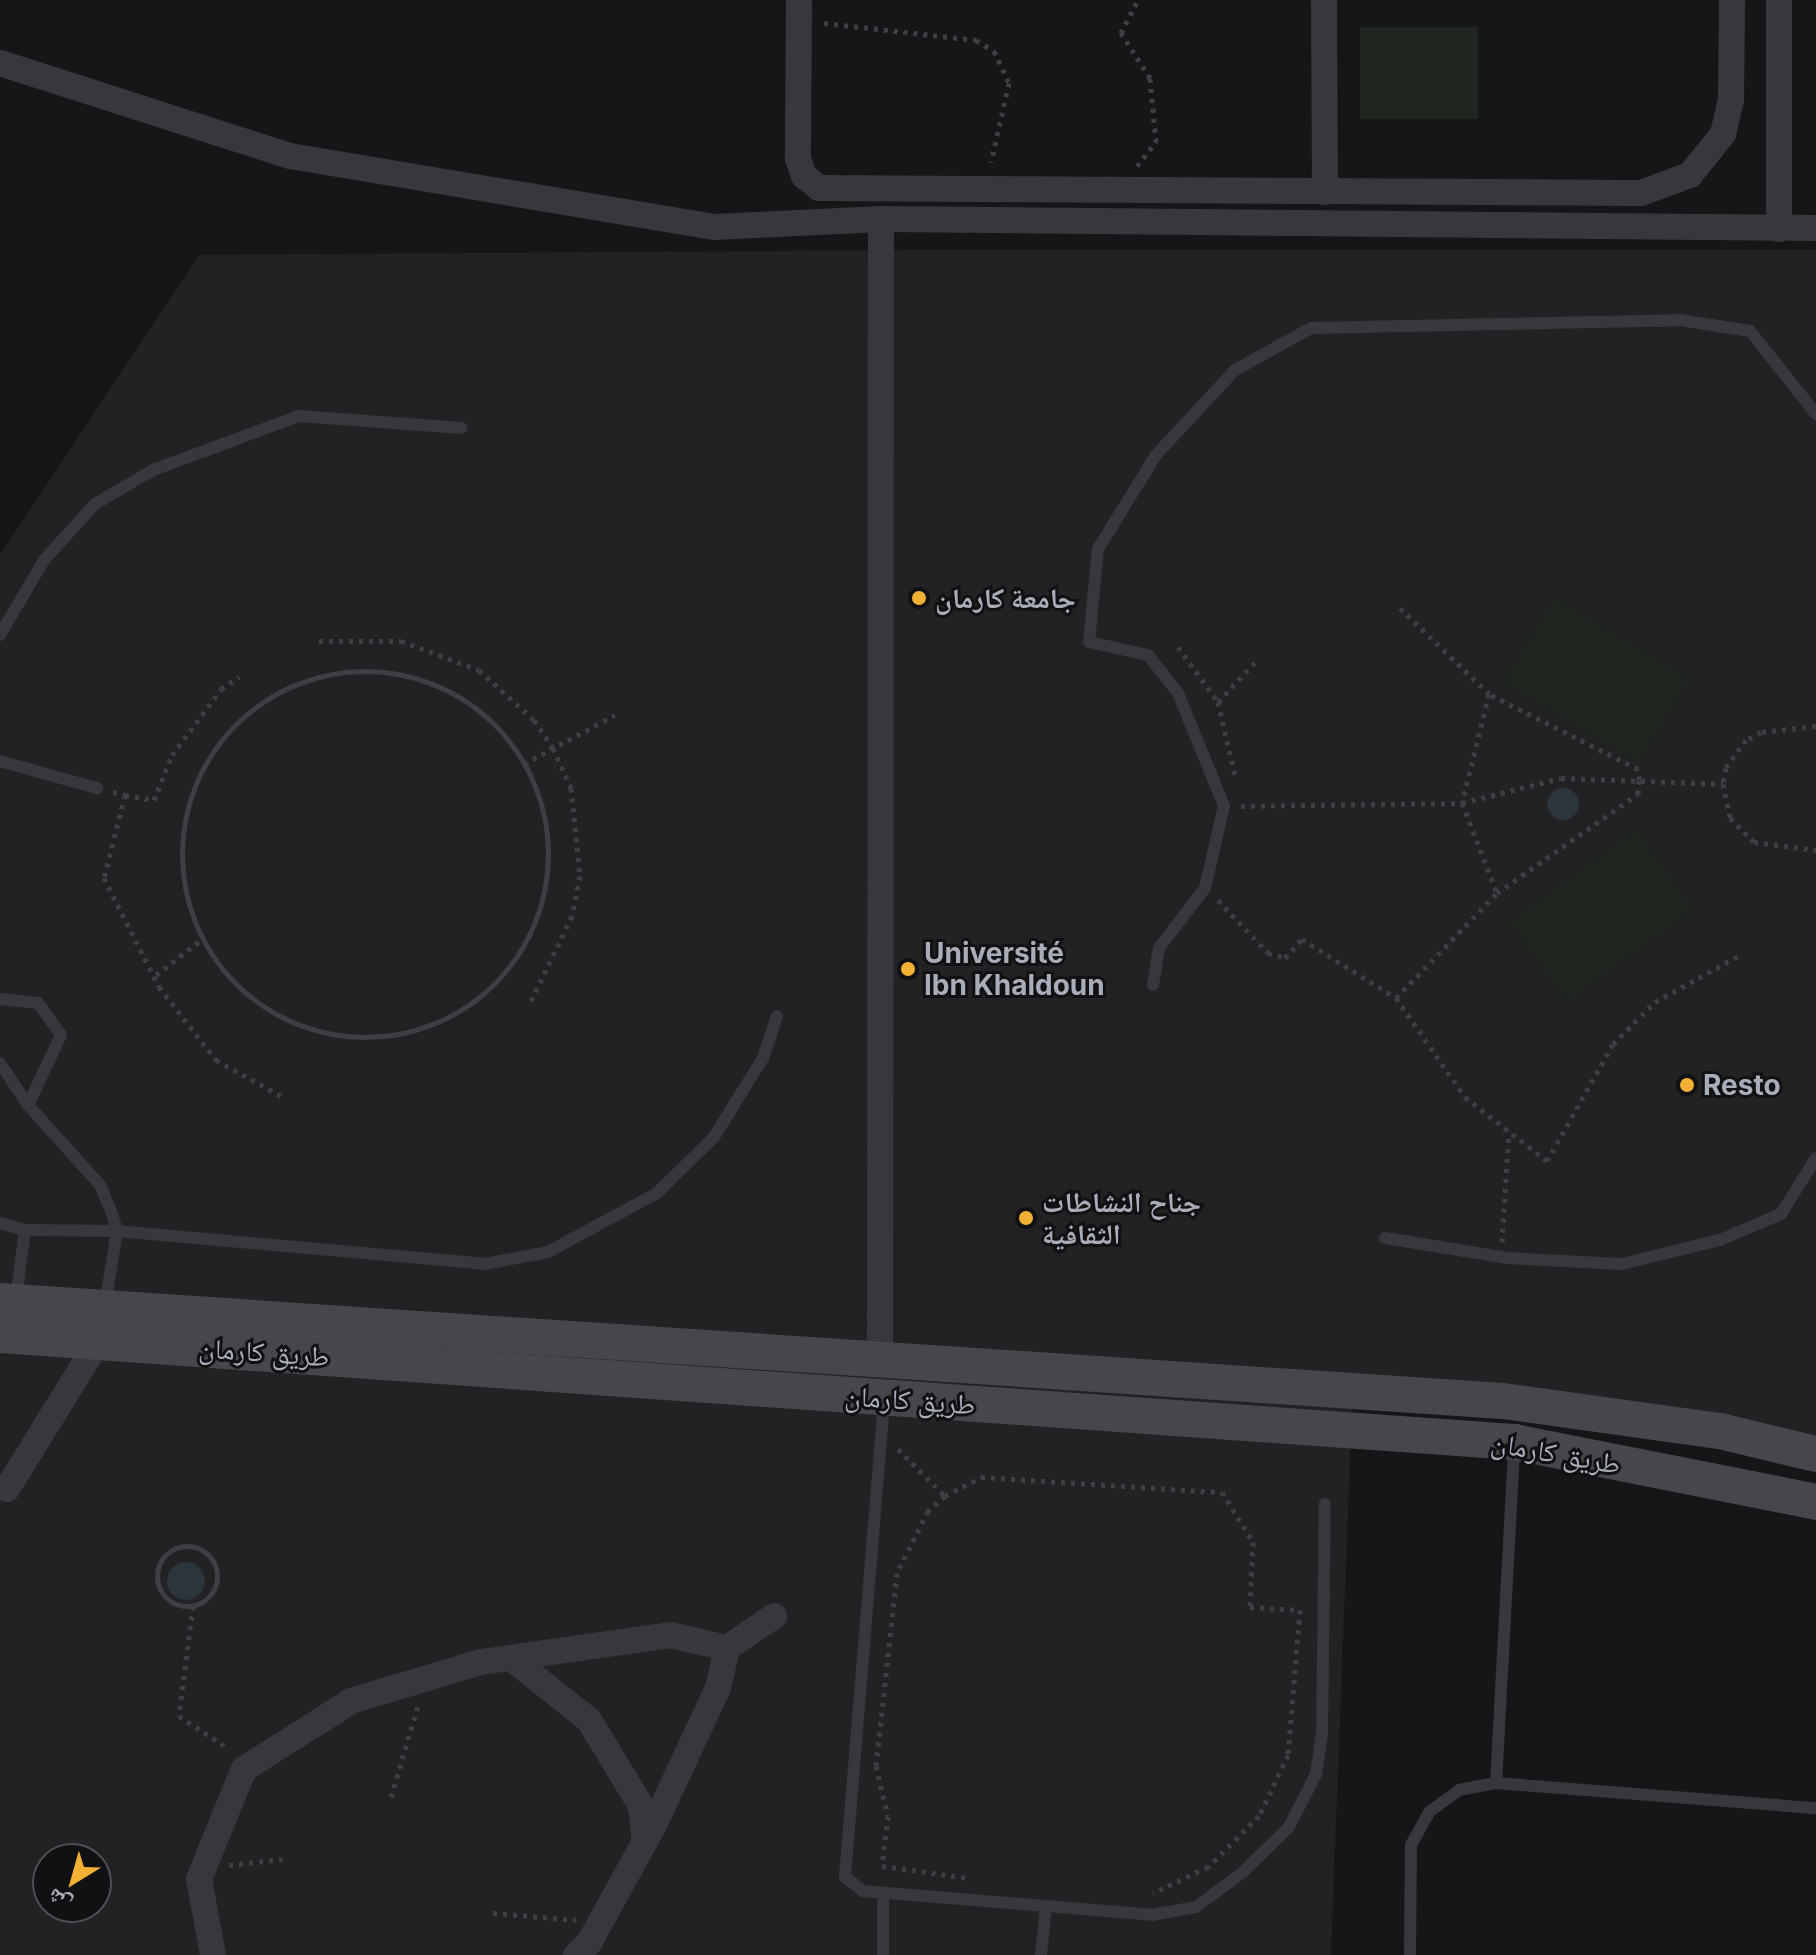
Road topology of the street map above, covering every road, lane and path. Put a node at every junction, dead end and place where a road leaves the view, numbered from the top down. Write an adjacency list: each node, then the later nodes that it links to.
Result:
1 (1138, 0): 8 (path)
2 (1324, 0): 9 (street)
3 (1732, 0): 9 (street)
4 (1779, 0): 12 (street)
5 (799, 10): 7 (path); 8 (street)
6 (0, 63): 10 (street)
7 (982, 162)
8 (1116, 192): 9 (street)
9 (1325, 192)
10 (881, 219): 12 (street); 59 (street)
11 (1816, 228): 12 (street)
12 (1779, 229)
13 (1816, 414): 41 (lane)
14 (462, 428): 16 (lane)
15 (1400, 608): 21 (path)
16 (0, 635)
17 (319, 641): 25 (path)
18 (1178, 647): 22 (path)
19 (1259, 658): 22 (path)
20 (239, 677): 32 (path)
21 (1489, 694): 28 (path); 33 (path)
22 (1218, 702): 30 (path)
23 (615, 715): 25 (path)
24 (1816, 726): 29 (path)
25 (553, 748): 27 (path); 44 (path)
26 (0, 761): 31 (lane)
27 (524, 764): 38 (path); 38 (path)
28 (1639, 780): 29 (path); 33 (path); 37 (path)
29 (1723, 784): 35 (path)
30 (1237, 785)
31 (97, 788): 32 (path)
32 (125, 795): 40 (path)
33 (1462, 803): 34 (path); 37 (path)
34 (1238, 819)
35 (1816, 850)
36 (1221, 886): 42 (path)
37 (1497, 893): 42 (path)
38 (202, 939): 40 (path)
39 (1740, 955): 49 (path)
40 (156, 975): 47 (path)
41 (1153, 985)
42 (1396, 998): 49 (path)
43 (0, 999): 48 (lane)
44 (530, 1003)
45 (777, 1016): 53 (lane)
46 (0, 1063): 48 (lane)
47 (283, 1097)
48 (28, 1105): 53 (lane)
49 (1509, 1131): 55 (path)
50 (1816, 1158): 55 (lane)
51 (0, 1223): 52 (lane)
52 (25, 1230): 53 (lane); 56 (lane)
53 (117, 1231): 57 (lane)
54 (1385, 1238): 55 (lane)
55 (1501, 1257)
56 (8, 1302): 57 (street, طريق كارمان)
57 (102, 1323): 58 (street, طريق كارمان); 59 (street, طريق كارمان); 60 (street, طريق كارمان); 63 (street)
58 (0, 1335)
59 (880, 1362): 62 (street, طريق كارمان)
60 (883, 1416): 61 (street, طريق كارمان); 64 (path); 80 (lane)
61 (1514, 1442): 65 (street, طريق كارمان); 73 (lane)
62 (1816, 1454)
63 (2, 1491)
64 (945, 1496): 79 (path); 81 (path)
65 (1816, 1502)
66 (1325, 1504): 82 (lane)
67 (193, 1606): 67 (path); 72 (path)
68 (774, 1616): 69 (street)
69 (727, 1648): 70 (street); 76 (street)
70 (511, 1658): 76 (street); 85 (street)
71 (407, 1696): 74 (path)
72 (240, 1756)
73 (1496, 1783): 75 (lane); 89 (lane)
74 (391, 1797)
75 (1816, 1808)
76 (645, 1842): 86 (street)
77 (229, 1851): 78 (path)
78 (283, 1859)
79 (975, 1879)
80 (883, 1893): 82 (lane); 87 (lane)
81 (1141, 1894)
82 (1046, 1907): 88 (lane)
83 (493, 1913): 84 (path)
84 (583, 1920)
85 (213, 1955)
86 (576, 1955)
87 (883, 1955)
88 (1041, 1955)
89 (1410, 1955)

